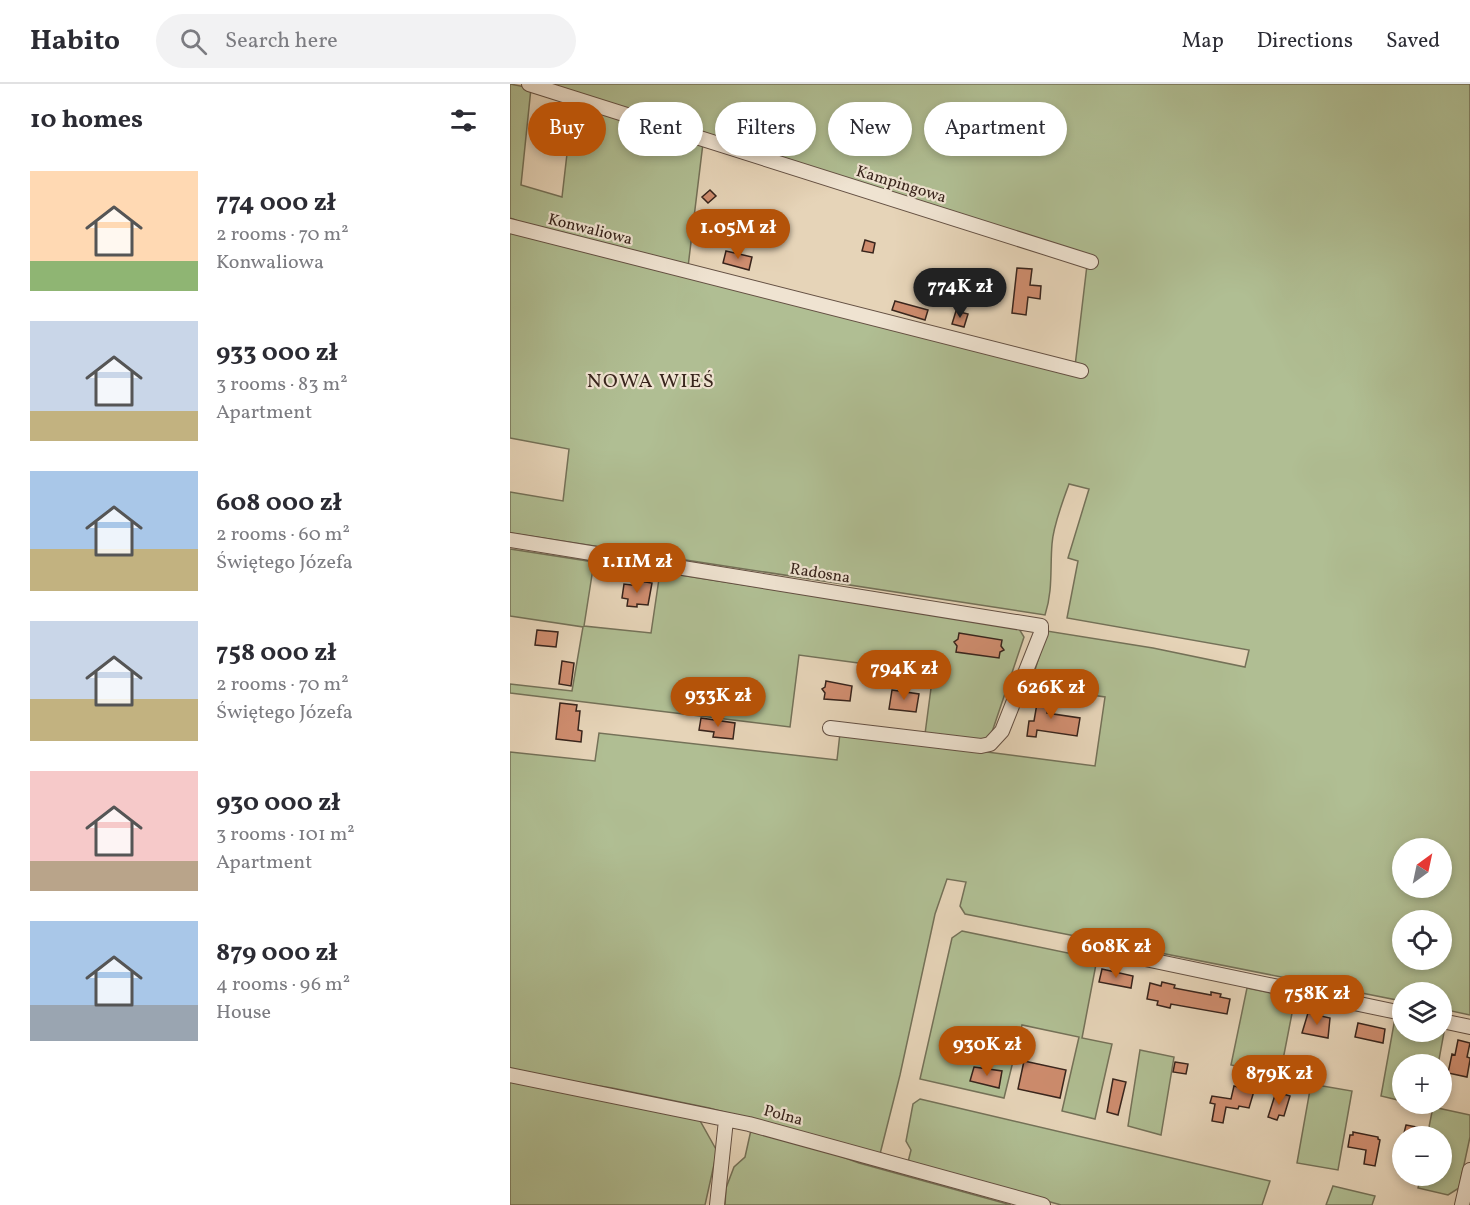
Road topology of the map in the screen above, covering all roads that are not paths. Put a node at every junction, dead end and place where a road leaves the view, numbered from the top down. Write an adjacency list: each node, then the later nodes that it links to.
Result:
1 (529, 84): 3 (street, Kampingowa)
2 (510, 226): 4 (street, Konwaliowa)
3 (1091, 262)
4 (1081, 371)
5 (510, 540): 6 (street, Radosna)
6 (830, 728)
7 (1131, 956): 8 (street)
8 (1392, 1011)
9 (1452, 1023): 10 (street)
10 (1470, 1027)
11 (510, 1076): 12 (street, Polna)
12 (726, 1119): 14 (street); 15 (street, Polna)
13 (1470, 1170): 16 (street)
14 (717, 1205)
15 (1043, 1205)
16 (1462, 1205)

